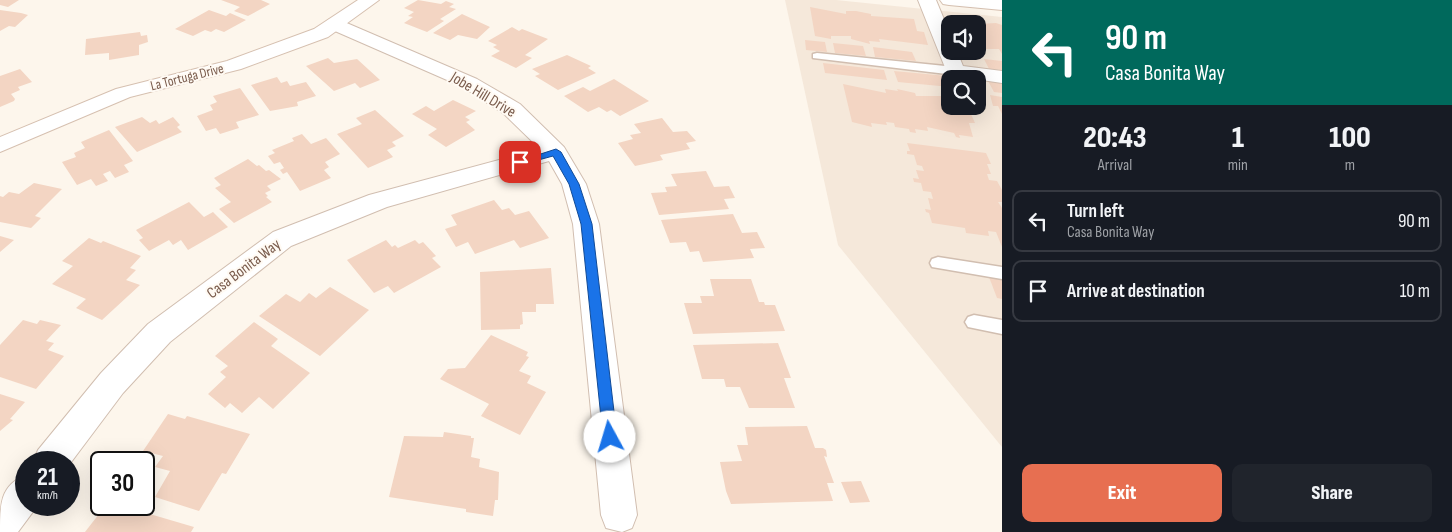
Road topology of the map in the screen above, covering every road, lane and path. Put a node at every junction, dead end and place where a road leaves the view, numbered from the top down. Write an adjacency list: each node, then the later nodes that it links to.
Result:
1 (370, 0): 5 (street, La Tortuga Drive)
2 (927, 0): 8 (street)
3 (949, 0): 4 (street)
4 (1002, 5)
5 (335, 24): 11 (street, La Tortuga Drive); 12 (street, Jobe Hill Drive)
6 (817, 56): 7 (lane)
7 (941, 70)
8 (954, 70)
9 (986, 75): 10 (street)
10 (1002, 77)
11 (0, 145)
12 (556, 152): 17 (street, Casa Bonita Way); 19 (street, Jobe Hill Drive)
13 (938, 262): 14 (lane)
14 (1002, 273)
15 (974, 322): 16 (lane)
16 (1002, 327)
17 (59, 451)
18 (15, 506): 20 (street)
19 (619, 515)
20 (0, 526)

